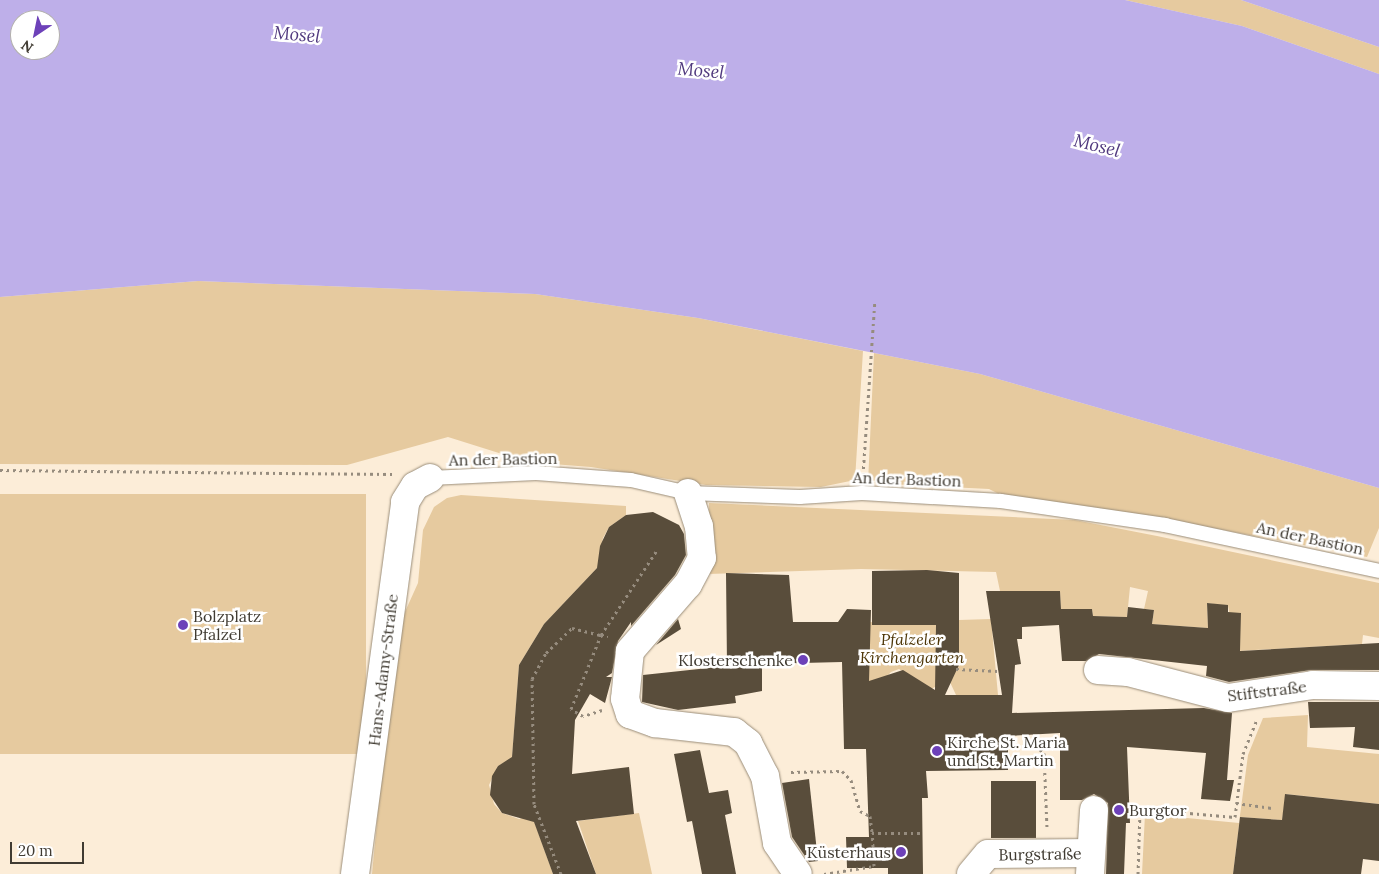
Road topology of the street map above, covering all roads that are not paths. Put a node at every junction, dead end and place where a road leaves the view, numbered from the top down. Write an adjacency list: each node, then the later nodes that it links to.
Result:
1 (430, 478): 2 (lane, An der Bastion); 9 (street, Hans-Adamy-Straße)
2 (688, 493): 3 (lane, An der Bastion); 10 (street)
3 (1379, 571)
4 (1098, 670): 5 (street, Stiftstraße)
5 (1379, 686)
6 (1094, 810): 8 (street, Burgstraße)
7 (980, 864): 8 (street, Burgstraße)
8 (1091, 864)
9 (355, 874)
10 (798, 874)

